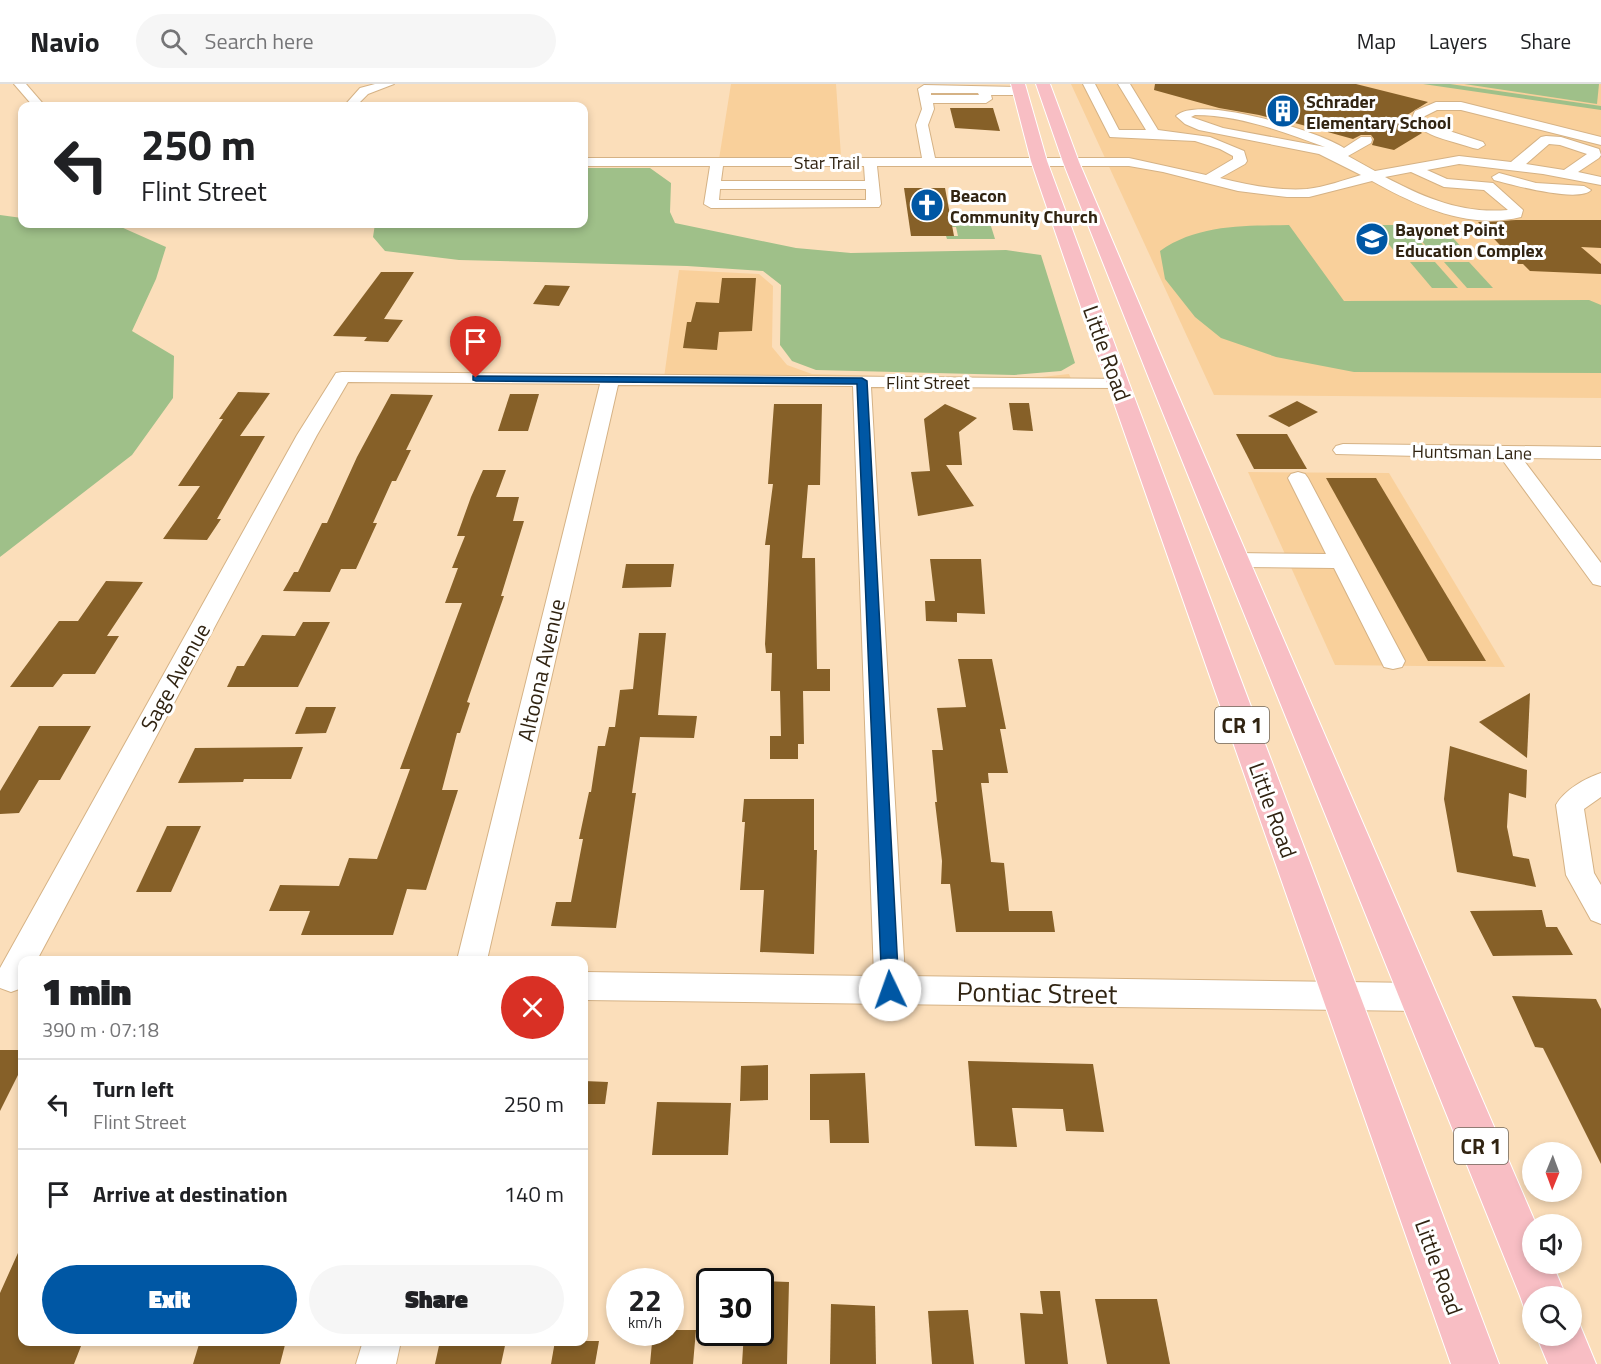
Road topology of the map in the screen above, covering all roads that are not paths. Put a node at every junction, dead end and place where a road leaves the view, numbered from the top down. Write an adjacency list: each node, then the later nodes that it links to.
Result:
1 (20, 84): 6 (street)
2 (388, 84): 7 (street)
3 (1089, 84): 11 (street)
4 (1124, 84): 11 (street)
5 (1027, 86): 16 (street); 17 (main road, Little Road / CR 1); 22 (main road, Little Road / CR 1)
6 (36, 102)
7 (354, 102)
8 (1531, 109): 9 (street)
9 (1519, 120): 10 (street); 13 (street); 18 (street)
10 (1504, 129)
11 (1155, 135): 27 (street)
12 (1366, 140): 15 (street)
13 (1601, 141)
14 (1595, 148): 23 (street); 25 (street)
15 (1339, 156): 15 (street); 26 (street)
16 (929, 161): 17 (street, Star Trail); 21 (street, Star Trail)
17 (1039, 161): 22 (street, Star Trail); 34 (main road, Little Road / CR 1)
18 (1454, 161): 23 (street); 24 (street, Star Trail); 28 (street)
19 (588, 162): 20 (street, Star Trail)
20 (717, 162): 21 (street, Star Trail); 21 (street)
21 (870, 162)
22 (1071, 162): 27 (street, Star Trail); 39 (main road, Little Road / CR 1)
23 (1515, 166): 25 (street)
24 (1415, 169): 26 (street, Star Trail); 29 (street)
25 (1568, 174): 28 (street)
26 (1374, 176): 27 (street, Star Trail); 30 (street)
27 (1208, 179)
28 (1601, 182)
29 (1444, 183): 30 (street); 30 (street)
30 (1476, 215)
31 (342, 377): 32 (street, Flint Street); 45 (street, Sage Avenue)
32 (610, 379): 33 (street, Flint Street); 46 (street, Altoona Avenue)
33 (862, 381): 34 (street, Flint Street); 48 (street)
34 (1118, 383): 49 (main road, Little Road / CR 1)
35 (1343, 450): 36 (street, Huntsman Lane)
36 (1508, 453): 37 (street, Huntsman Lane); 41 (street)
37 (1601, 453)
38 (1298, 478): 40 (street)
39 (1236, 560): 40 (street); 50 (main road, Little Road / CR 1)
40 (1341, 561): 42 (street)
41 (1601, 579)
42 (1392, 661)
43 (1601, 783): 44 (street)
44 (1601, 911)
45 (23, 956)
46 (473, 956)
47 (588, 986): 48 (street, Pontiac Street)
48 (890, 990): 49 (street, Pontiac Street)
49 (1340, 995): 50 (street, Pontiac Street); 55 (main road, Little Road / CR 1)
50 (1419, 997): 51 (main road, Little Road / CR 1)
51 (1540, 1286)
52 (381, 1346): 54 (street)
53 (1565, 1346): 56 (main road)
54 (376, 1364)
55 (1475, 1364)
56 (1572, 1364)

